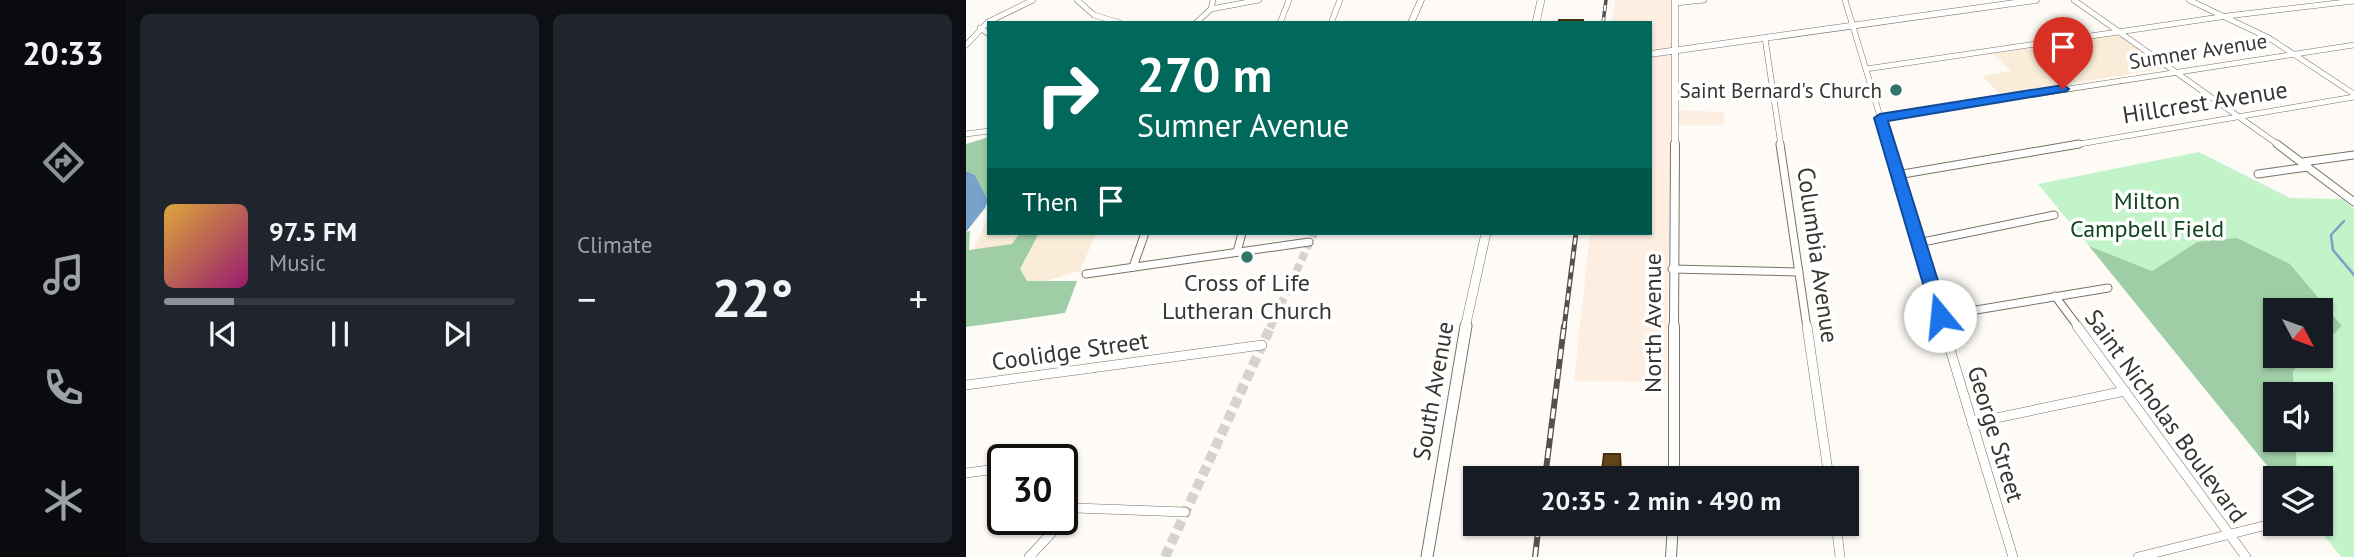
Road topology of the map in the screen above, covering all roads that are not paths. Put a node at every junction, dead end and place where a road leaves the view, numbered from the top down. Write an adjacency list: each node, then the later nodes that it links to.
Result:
1 (1033, 0): 20 (street)
2 (1077, 0): 21 (street)
3 (1213, 0): 18 (street)
4 (1259, 0): 18 (street)
5 (1289, 0): 23 (street)
6 (1340, 0): 24 (street)
7 (1421, 0): 25 (street)
8 (1541, 0): 26 (main road)
9 (1704, 0): 16 (street)
10 (1845, 0): 28 (street, George Street)
11 (1974, 0): 17 (street)
12 (2036, 0): 17 (street)
13 (2074, 0): 30 (street)
14 (2189, 0): 19 (street)
15 (2354, 1): 19 (street)
16 (1675, 2): 35 (street, North Avenue)
17 (1981, 8): 28 (street)
18 (1211, 9): 22 (street)
19 (2227, 16): 30 (street); 36 (street)
20 (990, 21)
21 (1114, 21)
22 (1198, 21)
23 (1281, 21)
24 (1332, 21)
25 (1411, 21)
26 (1536, 21)
27 (987, 23): 29 (street)
28 (1853, 26): 32 (street); 38 (street, George Street)
29 (980, 28): 31 (street); 33 (street)
30 (2119, 31): 38 (street); 39 (street)
31 (987, 33)
32 (1765, 38): 35 (street); 59 (street, Columbia Avenue)
33 (966, 45)
34 (2354, 45): 36 (street, Sumner Avenue)
35 (1673, 51): 37 (street); 58 (street, North Avenue)
36 (2293, 53): 39 (street, Sumner Avenue); 40 (street)
37 (1652, 54)
38 (1866, 69): 42 (street, George Street)
39 (2176, 70): 41 (street); 42 (street, Sumner Avenue)
40 (2354, 95): 41 (street, Hillcrest Avenue)
41 (2239, 115): 46 (street); 48 (street, Hillcrest Avenue)
42 (1880, 118): 48 (street, George Street)
43 (987, 131): 44 (street)
44 (966, 134)
45 (2354, 155): 46 (street)
46 (2306, 164): 47 (street); 49 (street)
47 (2258, 174)
48 (1897, 175): 55 (street, George Street)
49 (2354, 202)
50 (2054, 215): 55 (street)
51 (1144, 235): 57 (street)
52 (1241, 235): 56 (street)
53 (1486, 235): 80 (main road, South Avenue)
54 (1309, 242): 56 (street)
55 (1918, 243): 63 (street, George Street)
56 (1237, 252): 57 (street)
57 (1133, 267): 60 (street)
58 (1672, 269): 59 (street); 68 (street, North Avenue)
59 (1799, 272): 69 (street, Columbia Avenue)
60 (1086, 274)
61 (2108, 288): 62 (street)
62 (2055, 296): 63 (street); 66 (street, Saint Nicholas Boulevard)
63 (1940, 316): 67 (street, George Street)
64 (1262, 345): 65 (street, Coolidge Street)
65 (966, 385)
66 (2125, 391): 67 (street); 75 (street, Saint Nicholas Boulevard)
67 (1972, 422): 83 (street, George Street)
68 (1674, 466)
69 (1827, 466)
70 (987, 470): 71 (street)
71 (966, 473)
72 (1078, 508): 73 (street)
73 (1185, 512)
74 (2263, 526): 75 (street)
75 (2229, 534): 84 (street); 85 (street, Saint Nicholas Boulevard)
76 (1049, 535): 79 (street)
77 (1672, 536): 81 (street)
78 (1838, 536): 82 (street)
79 (1029, 557)
80 (1427, 557)
81 (1671, 557)
82 (1840, 557)
83 (2013, 557)
84 (2138, 557)
85 (2246, 557)

